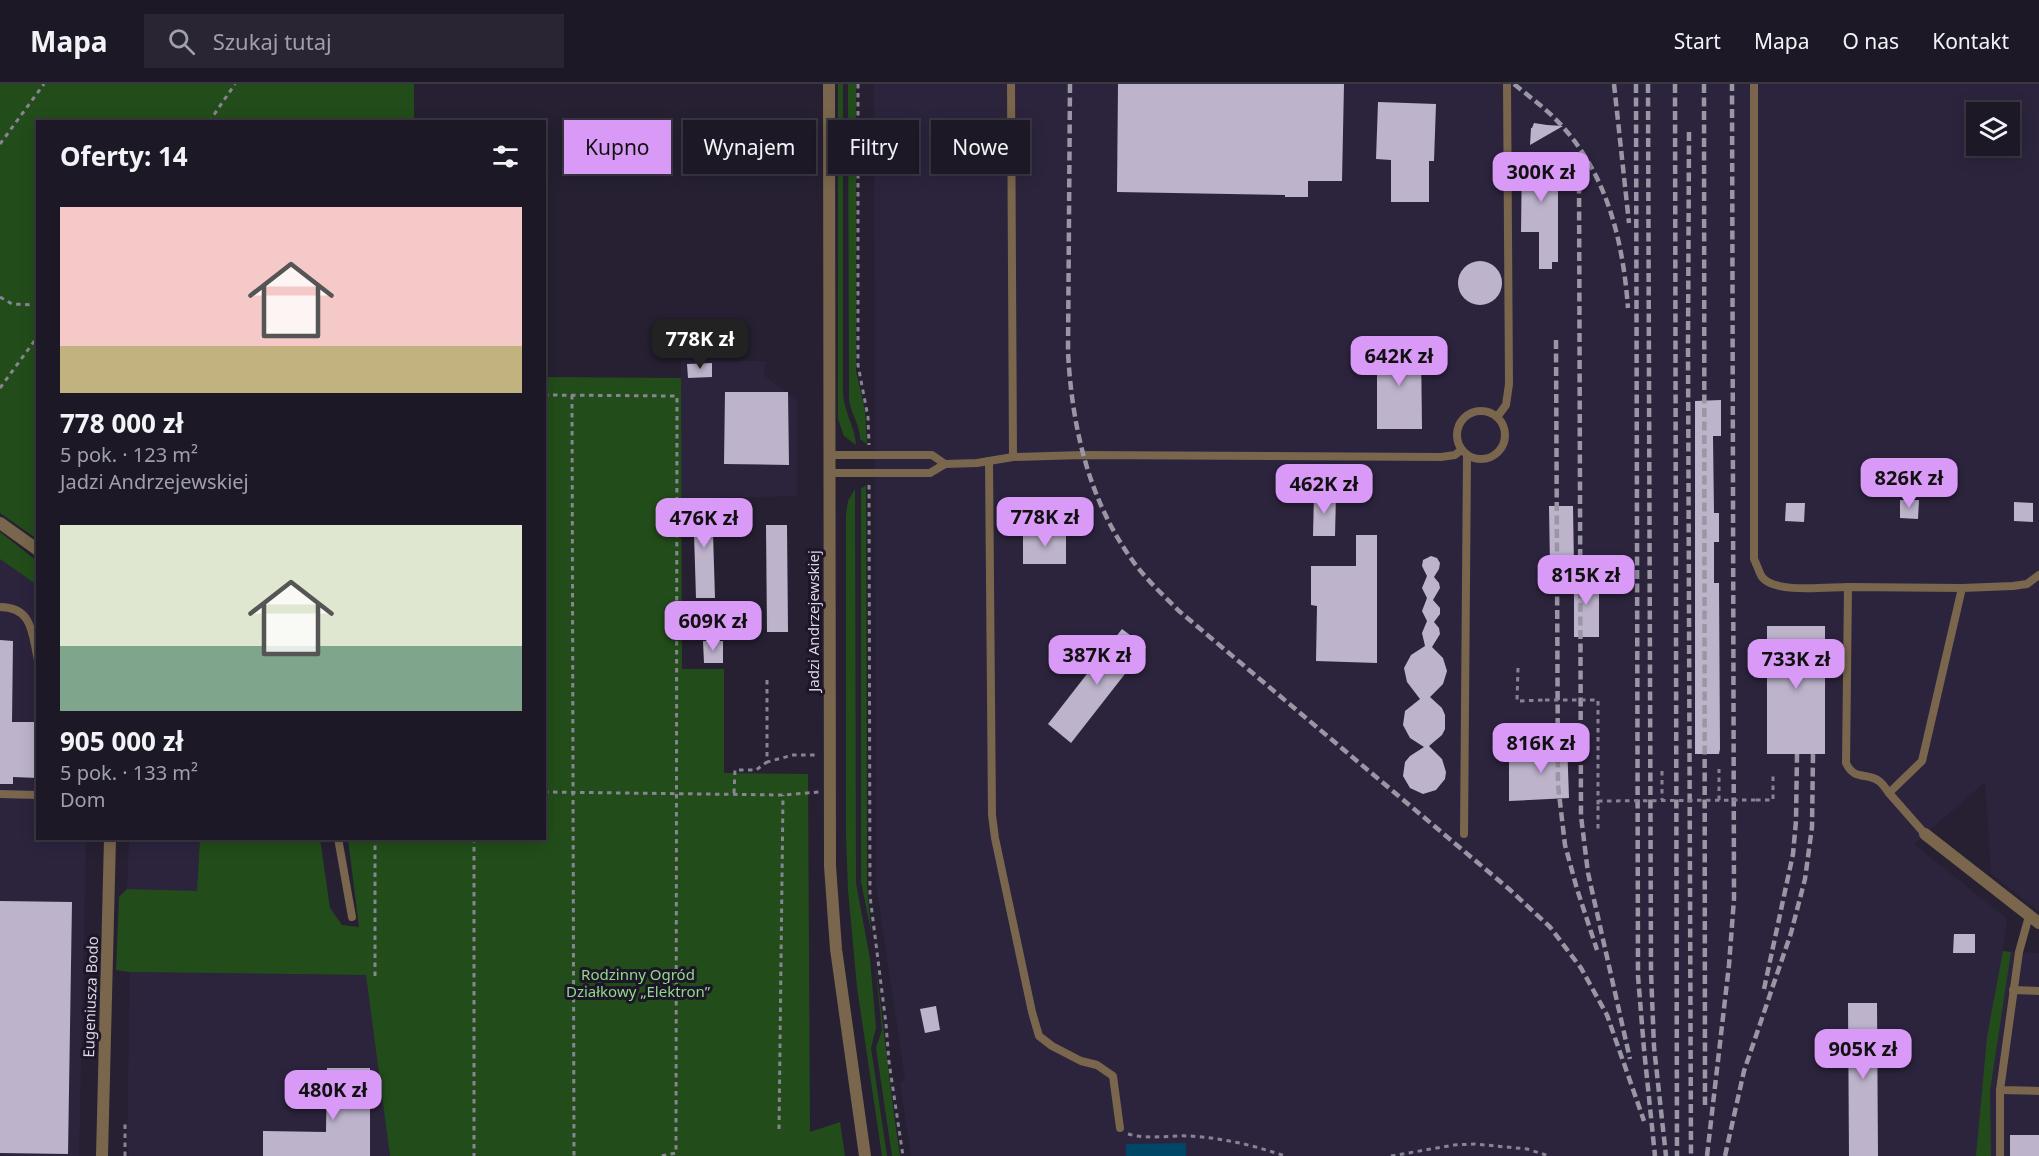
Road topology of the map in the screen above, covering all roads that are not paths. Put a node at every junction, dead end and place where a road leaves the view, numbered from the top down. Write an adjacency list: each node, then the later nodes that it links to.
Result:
1 (829, 84): 7 (street, Jadzi Andrzejewskiej)
2 (1011, 84): 8 (lane)
3 (1507, 84): 5 (lane)
4 (1754, 84): 15 (lane)
5 (1497, 417): 6 (lane); 6 (lane)
6 (1464, 453): 8 (lane); 22 (lane)
7 (829, 455): 10 (lane); 11 (street, Jadzi Andrzejewskiej)
8 (1013, 458): 9 (lane)
9 (989, 461): 10 (lane); 32 (lane)
10 (945, 464): 11 (lane)
11 (829, 473): 34 (street, Jadzi Andrzejewskiej)
12 (0, 523): 13 (street)
13 (36, 549)
14 (2039, 575): 16 (lane)
15 (1848, 587): 16 (lane); 19 (lane)
16 (1962, 588): 19 (lane)
17 (0, 607): 18 (lane)
18 (36, 652)
19 (1889, 793): 23 (lane)
20 (0, 794): 21 (lane)
21 (36, 795)
22 (1464, 834)
23 (1925, 834): 27 (street)
24 (110, 840): 33 (street, Eugeniusza Bodo)
25 (338, 840): 26 (lane)
26 (352, 916)
27 (2034, 920): 28 (lane)
28 (2013, 990): 29 (lane); 30 (lane)
29 (2039, 991)
30 (2000, 1090): 31 (lane); 35 (lane)
31 (2039, 1091)
32 (1120, 1128)
33 (102, 1156)
34 (865, 1156)
35 (2000, 1156)

